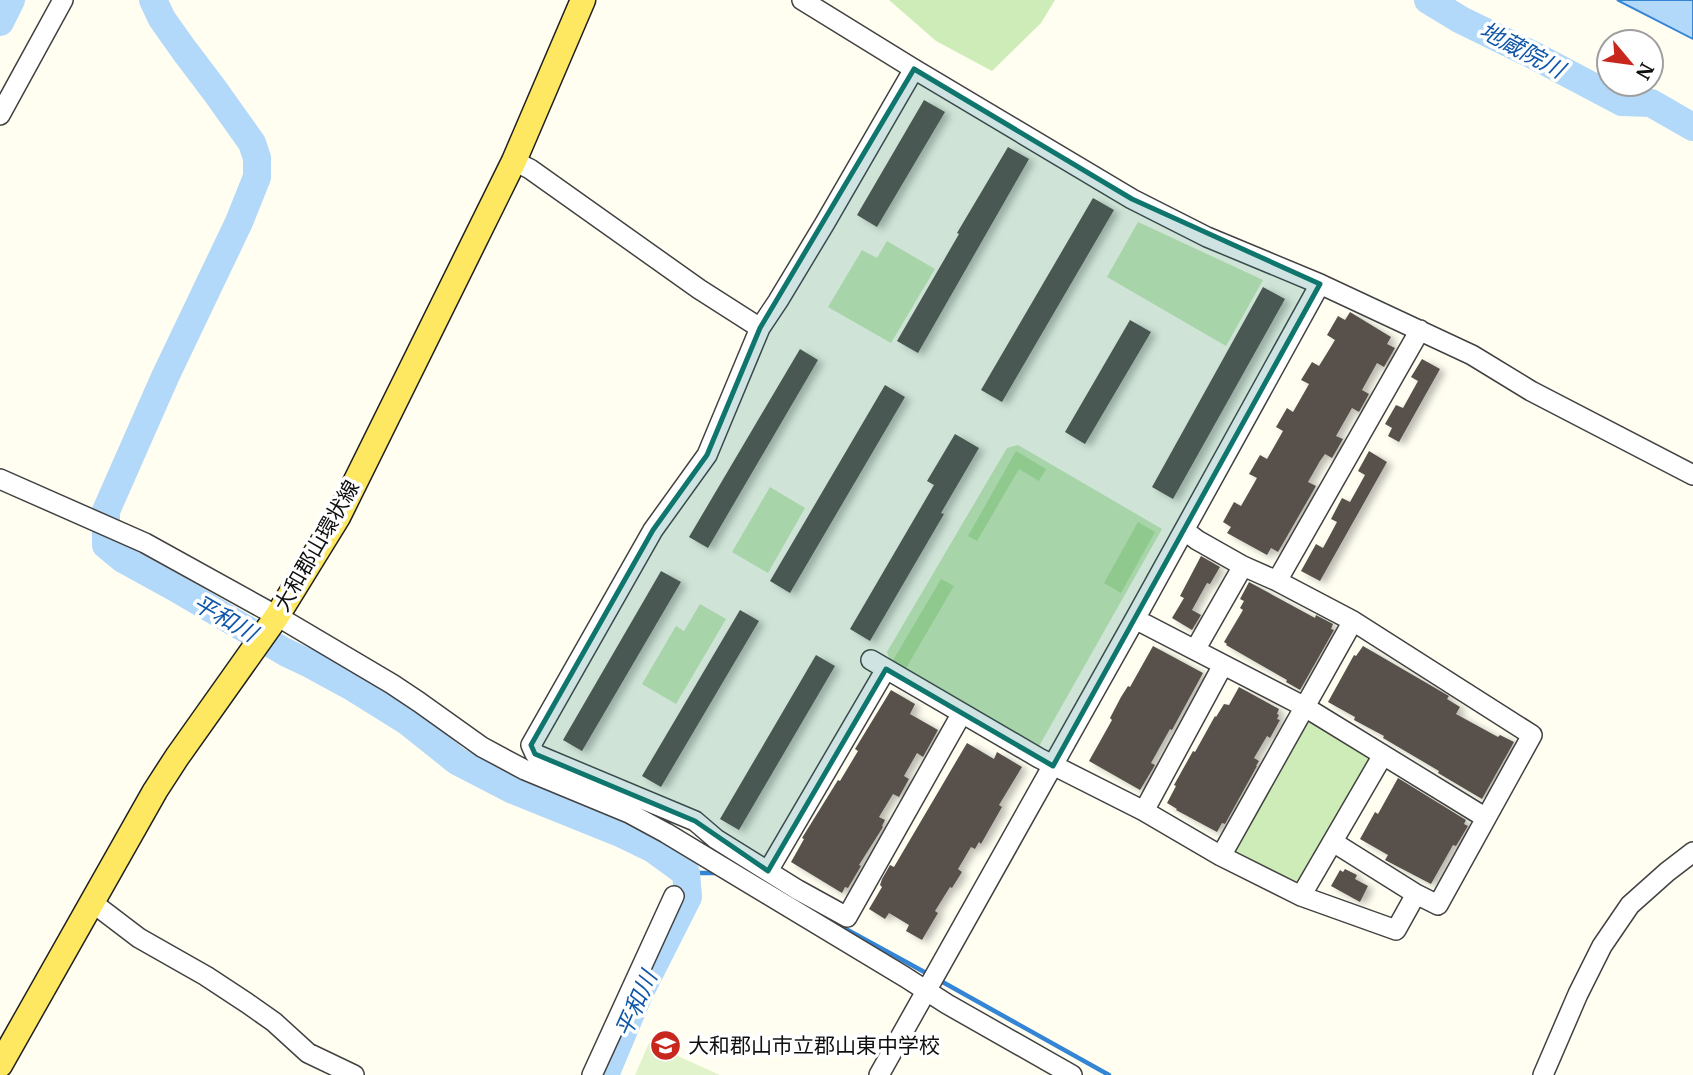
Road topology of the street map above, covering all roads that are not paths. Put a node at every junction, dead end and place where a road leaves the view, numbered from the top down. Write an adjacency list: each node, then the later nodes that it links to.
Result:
1 (63, 0): 5 (street)
2 (583, 0): 6 (main road, 大和郡山環状線)
3 (802, 0): 4 (street)
4 (914, 69): 7 (street); 8 (street)
5 (0, 115)
6 (514, 161): 8 (street); 17 (main road, 大和郡山環状線)
7 (1320, 284): 9 (street); 12 (street)
8 (760, 328): 29 (street)
9 (1420, 330): 10 (street); 14 (street)
10 (1693, 475)
11 (0, 479): 17 (street)
12 (1184, 530): 13 (street); 15 (street)
13 (1243, 566): 14 (street); 18 (street)
14 (1277, 581): 16 (street)
15 (1135, 619): 18 (street); 23 (street)
16 (1353, 621): 20 (street); 25 (street)
17 (265, 632): 33 (main road, 大和郡山環状線); 34 (street)
18 (1195, 650): 19 (street)
19 (1223, 665): 20 (street); 24 (street)
20 (1305, 707): 22 (street); 28 (street)
21 (962, 713): 23 (street); 29 (street); 29 (street)
22 (1383, 755): 25 (street); 26 (street)
23 (1053, 766): 24 (street); 34 (street)
24 (1144, 811): 28 (street)
25 (1486, 818): 30 (street)
26 (1333, 842): 30 (street); 32 (street)
27 (1693, 852): 40 (street)
28 (1221, 856): 32 (street)
29 (768, 871)
30 (1416, 894): 32 (street)
31 (674, 896): 37 (street)
32 (1301, 896)
33 (93, 903): 35 (main road, 大和郡山環状線); 36 (street)
34 (927, 990): 38 (street); 39 (street)
35 (0, 1065)
36 (354, 1075)
37 (593, 1075)
38 (879, 1075)
39 (1072, 1075)
40 (1543, 1075)

